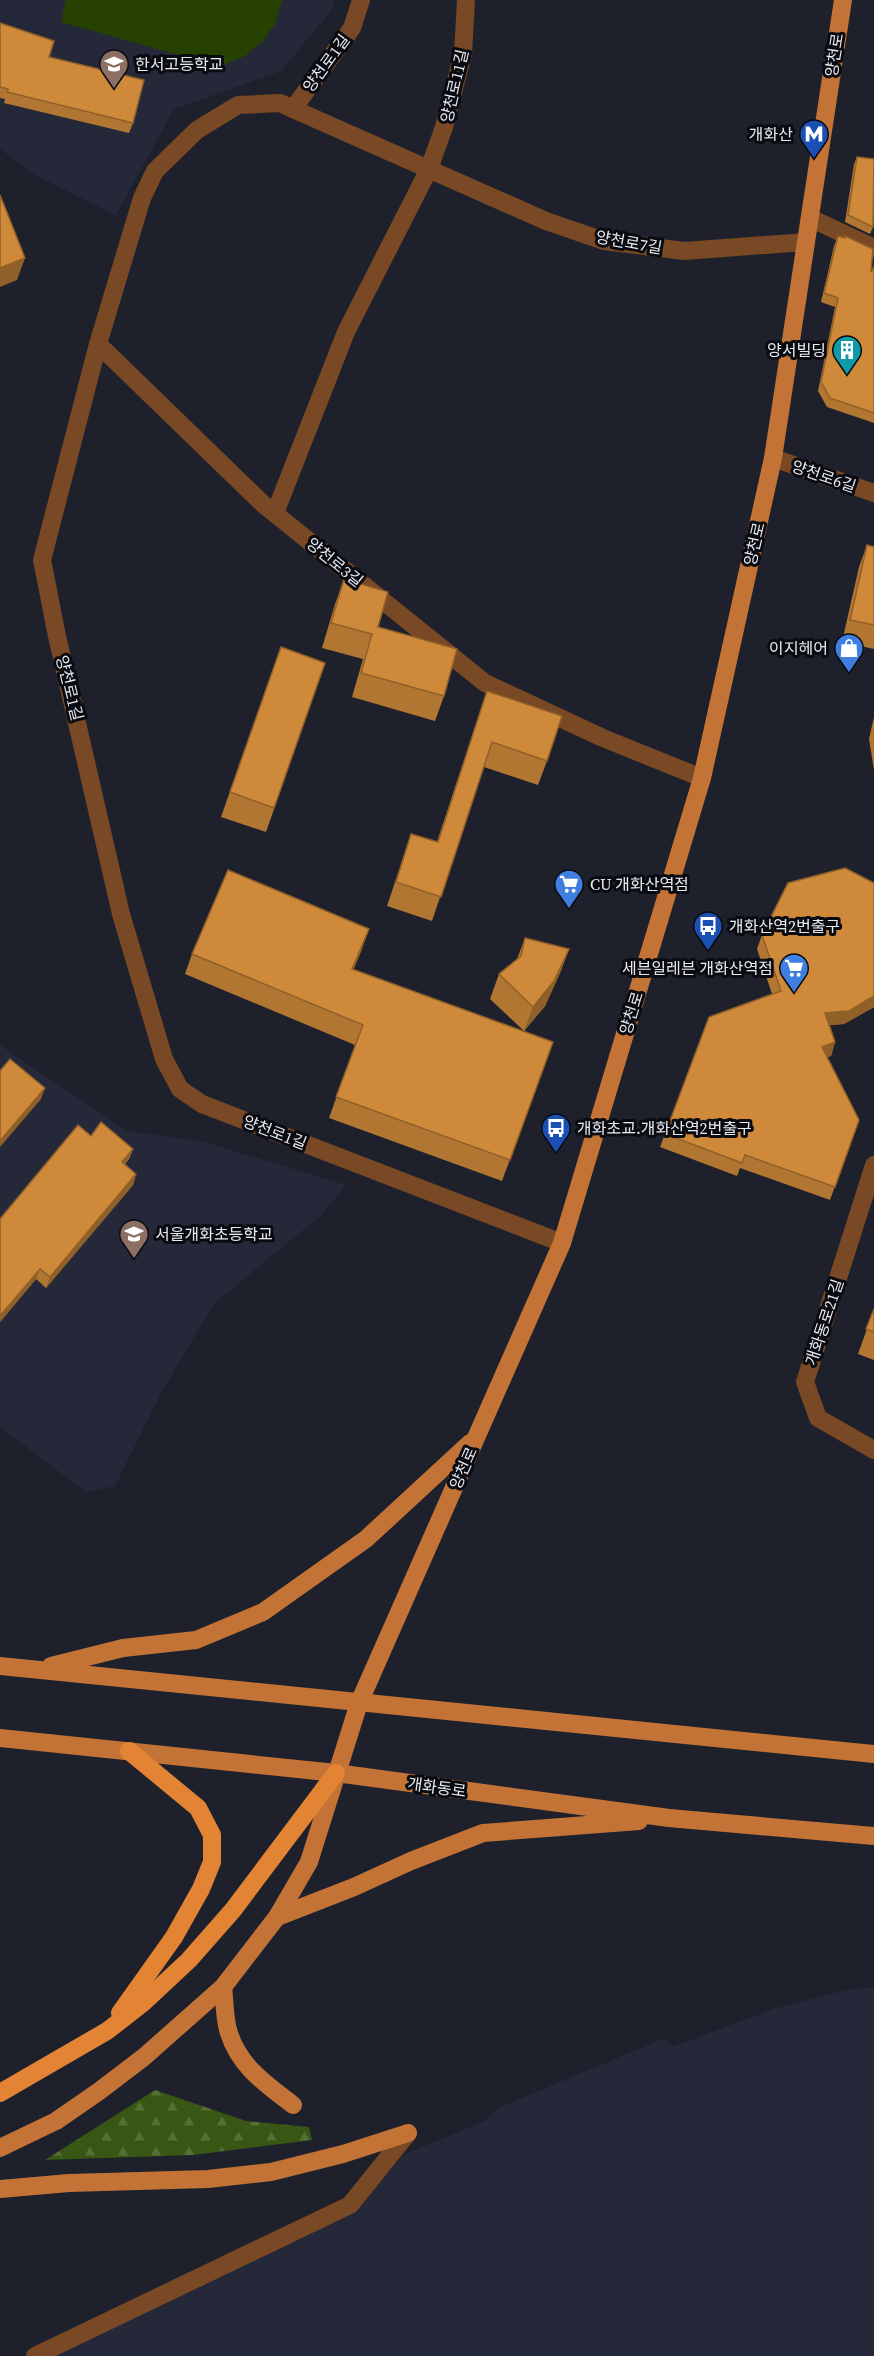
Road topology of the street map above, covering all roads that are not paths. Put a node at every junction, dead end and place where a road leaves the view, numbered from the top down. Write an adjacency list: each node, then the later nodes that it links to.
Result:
1 (361, 0): 4 (street, 양천로1길)
2 (466, 0): 5 (street, 양천로11길)
3 (843, 0): 6 (main road, 양천로)
4 (293, 108): 5 (street, 양천로7길); 9 (street, 양천로1길)
5 (429, 169): 7 (street, 양천로7길); 12 (street)
6 (810, 218): 7 (main road, 양천로); 8 (street)
7 (806, 242): 10 (main road, 양천로)
8 (874, 248)
9 (98, 344): 12 (street, 양천로3길); 15 (street, 양천로1길)
10 (773, 458): 11 (street, 양천로6길); 13 (main road, 양천로)
11 (874, 493)
12 (274, 513): 13 (street, 양천로3길)
13 (702, 778): 15 (main road, 양천로)
14 (874, 1165): 17 (street, 개화동로21길)
15 (562, 1243): 16 (main road, 양천로)
16 (476, 1438): 19 (main road); 20 (main road, 양천로)
17 (874, 1450)
18 (0, 1666): 19 (main road)
19 (37, 1670): 20 (main road)
20 (359, 1703): 23 (main road); 24 (main road, 양천로)
21 (0, 1738): 22 (main road, 개화동로)
22 (129, 1751): 24 (main road, 개화동로); 29 (highway)
23 (874, 1754)
24 (336, 1773): 25 (main road, 개화동로); 27 (main road, 양천로); 29 (highway)
25 (669, 1818): 26 (main road, 개화동로); 27 (main road)
26 (874, 1836)
27 (277, 1917): 28 (main road, 양천로)
28 (223, 1986): 31 (main road); 33 (main road, 양천로)
29 (107, 2031): 30 (highway)
30 (0, 2093)
31 (293, 2105)
32 (408, 2133): 34 (main road); 35 (street)
33 (0, 2148)
34 (0, 2189)
35 (35, 2356)

